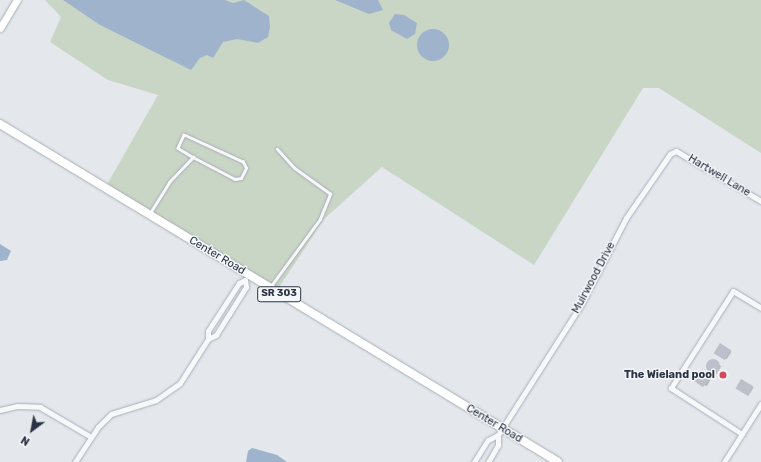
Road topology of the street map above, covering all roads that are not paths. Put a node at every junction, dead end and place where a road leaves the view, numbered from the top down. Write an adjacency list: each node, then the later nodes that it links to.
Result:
1 (17, 0): 2 (street)
2 (0, 28)
3 (0, 124): 8 (main road, Center Road / SR 303)
4 (278, 149): 10 (lane)
5 (676, 151): 7 (street, Hartwell Lane); 15 (street, Muirwood Drive)
6 (193, 157): 6 (lane); 8 (lane)
7 (761, 201)
8 (149, 215): 9 (main road, Center Road / SR 303)
9 (246, 278): 10 (main road, Center Road / SR 303); 12 (street); 12 (street)
10 (270, 288): 15 (main road, Center Road / SR 303)
11 (761, 308): 16 (street)
12 (208, 340): 17 (street)
13 (761, 404): 16 (street)
14 (0, 410): 17 (street)
15 (499, 431): 19 (street); 20 (street); 21 (main road, Center Road / SR 303)
16 (742, 434): 22 (street)
17 (91, 437): 18 (street)
18 (75, 462)
19 (474, 462)
20 (488, 462)
21 (558, 462)
22 (724, 462)

